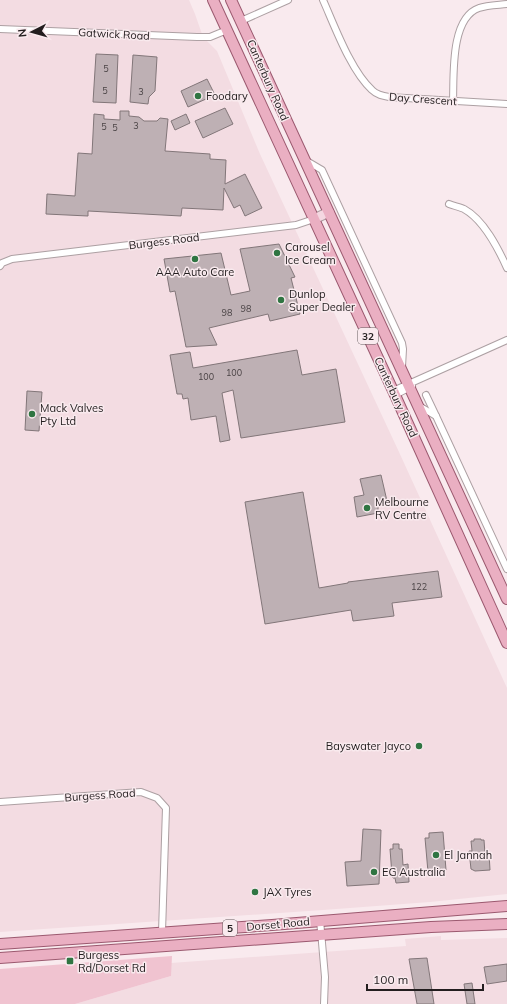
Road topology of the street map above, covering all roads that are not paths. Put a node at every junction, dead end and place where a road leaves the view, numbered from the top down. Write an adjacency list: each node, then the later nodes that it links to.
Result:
1 (213, 0): 8 (main road, Canterbury Road / 32)
2 (231, 0): 6 (main road, Canterbury Road / 32)
3 (288, 0): 6 (street)
4 (323, 0): 9 (street, Day Crescent)
5 (507, 4): 9 (street)
6 (241, 21): 8 (main road); 11 (main road, Canterbury Road / 32)
7 (0, 29): 8 (street, Gatwick Road)
8 (227, 30): 14 (main road, Canterbury Road / 32)
9 (453, 101): 10 (street, Day Crescent)
10 (507, 104)
11 (304, 160): 13 (main road, Canterbury Road / 32); 18 (street, Canterbury Road)
12 (449, 204): 16 (street)
13 (329, 212): 14 (street, Burgess Road); 18 (main road, Canterbury Road / 32)
14 (314, 218): 15 (street, Burgess Road); 20 (main road, Canterbury Road / 32)
15 (0, 266)
16 (507, 268)
17 (507, 340): 19 (street)
18 (402, 370): 19 (main road, Canterbury Road / 32)
19 (408, 386): 20 (street); 22 (main road, Canterbury Road / 32)
20 (394, 393): 27 (main road, Canterbury Road / 32)
21 (426, 395): 23 (street)
22 (417, 405): 23 (street, Canterbury Road); 25 (main road, Canterbury Road / 32)
23 (436, 416): 24 (street)
24 (507, 568)
25 (507, 597)
26 (507, 616): 27 (main road)
27 (497, 620): 28 (main road, Canterbury Road / 32)
28 (507, 643)
29 (0, 802): 33 (street, Burgess Road)
30 (507, 906): 31 (main road, Dorset Road / 5)
31 (320, 920): 33 (main road, Dorset Road / 5); 34 (street)
32 (507, 924): 34 (main road, Dorset Road / 5)
33 (162, 932): 35 (main road, Dorset Road / 5); 36 (main road)
34 (321, 935): 36 (main road, Dorset Road / 5); 38 (street)
35 (0, 944)
36 (163, 946): 37 (main road, Dorset Road / 5)
37 (0, 958)
38 (324, 1004)

